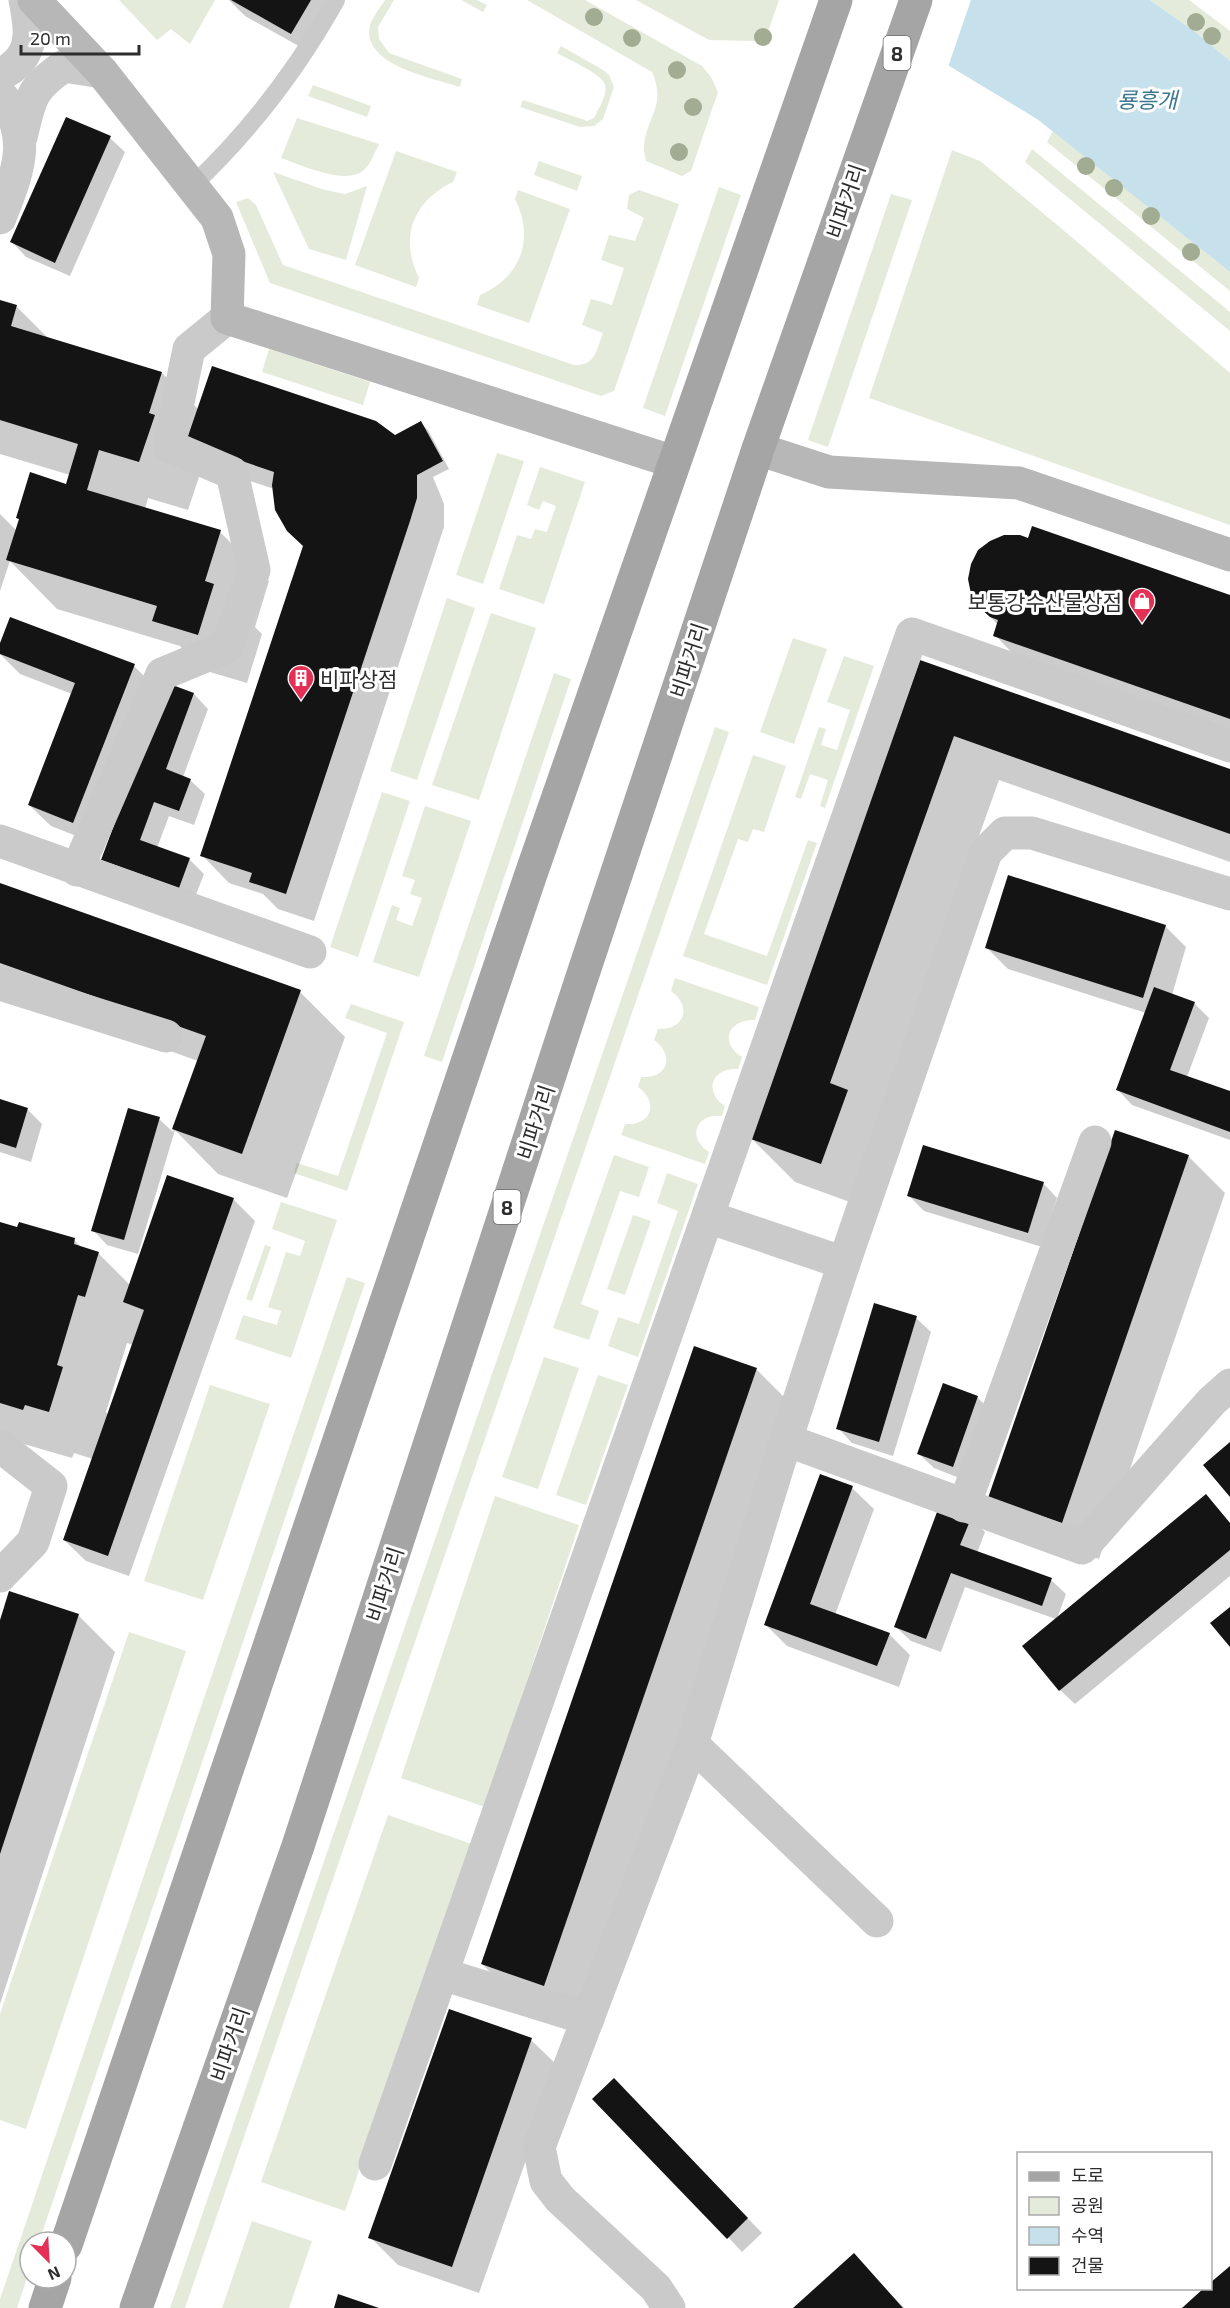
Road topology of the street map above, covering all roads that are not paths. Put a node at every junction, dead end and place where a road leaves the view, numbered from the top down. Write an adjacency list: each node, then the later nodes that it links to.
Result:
1 (25, 0): 7 (street)
2 (34, 0): 6 (street)
3 (336, 0): 8 (lane)
4 (836, 0): 12 (main road)
5 (916, 0): 11 (main road, 비파거리 / 8)
6 (102, 72): 7 (street); 8 (street)
7 (14, 80): 9 (street)
8 (192, 186): 10 (street)
9 (0, 218)
10 (227, 318): 12 (street); 16 (street)
11 (758, 449): 13 (street); 37 (main road, 비파거리 / 8)
12 (674, 462): 34 (main road)
13 (1230, 555)
14 (1230, 746): 22 (street)
15 (0, 841): 16 (street)
16 (77, 870): 18 (street)
17 (1230, 894): 23 (street)
18 (310, 952)
19 (0, 984): 20 (street)
20 (166, 1036)
21 (1095, 1142): 27 (street)
22 (708, 1217): 23 (street); 31 (street)
23 (844, 1263): 25 (street)
24 (1230, 1385): 27 (street)
25 (786, 1440): 27 (street); 29 (street)
26 (0, 1446): 28 (street)
27 (964, 1506)
28 (0, 1576)
29 (692, 1744): 30 (street); 32 (street)
30 (878, 1921)
31 (442, 1974): 32 (street); 33 (street)
32 (588, 2019): 38 (street)
33 (375, 2164)
34 (71, 2230)
35 (51, 2290): 36 (main road)
36 (45, 2308)
37 (136, 2308)
38 (669, 2308)

